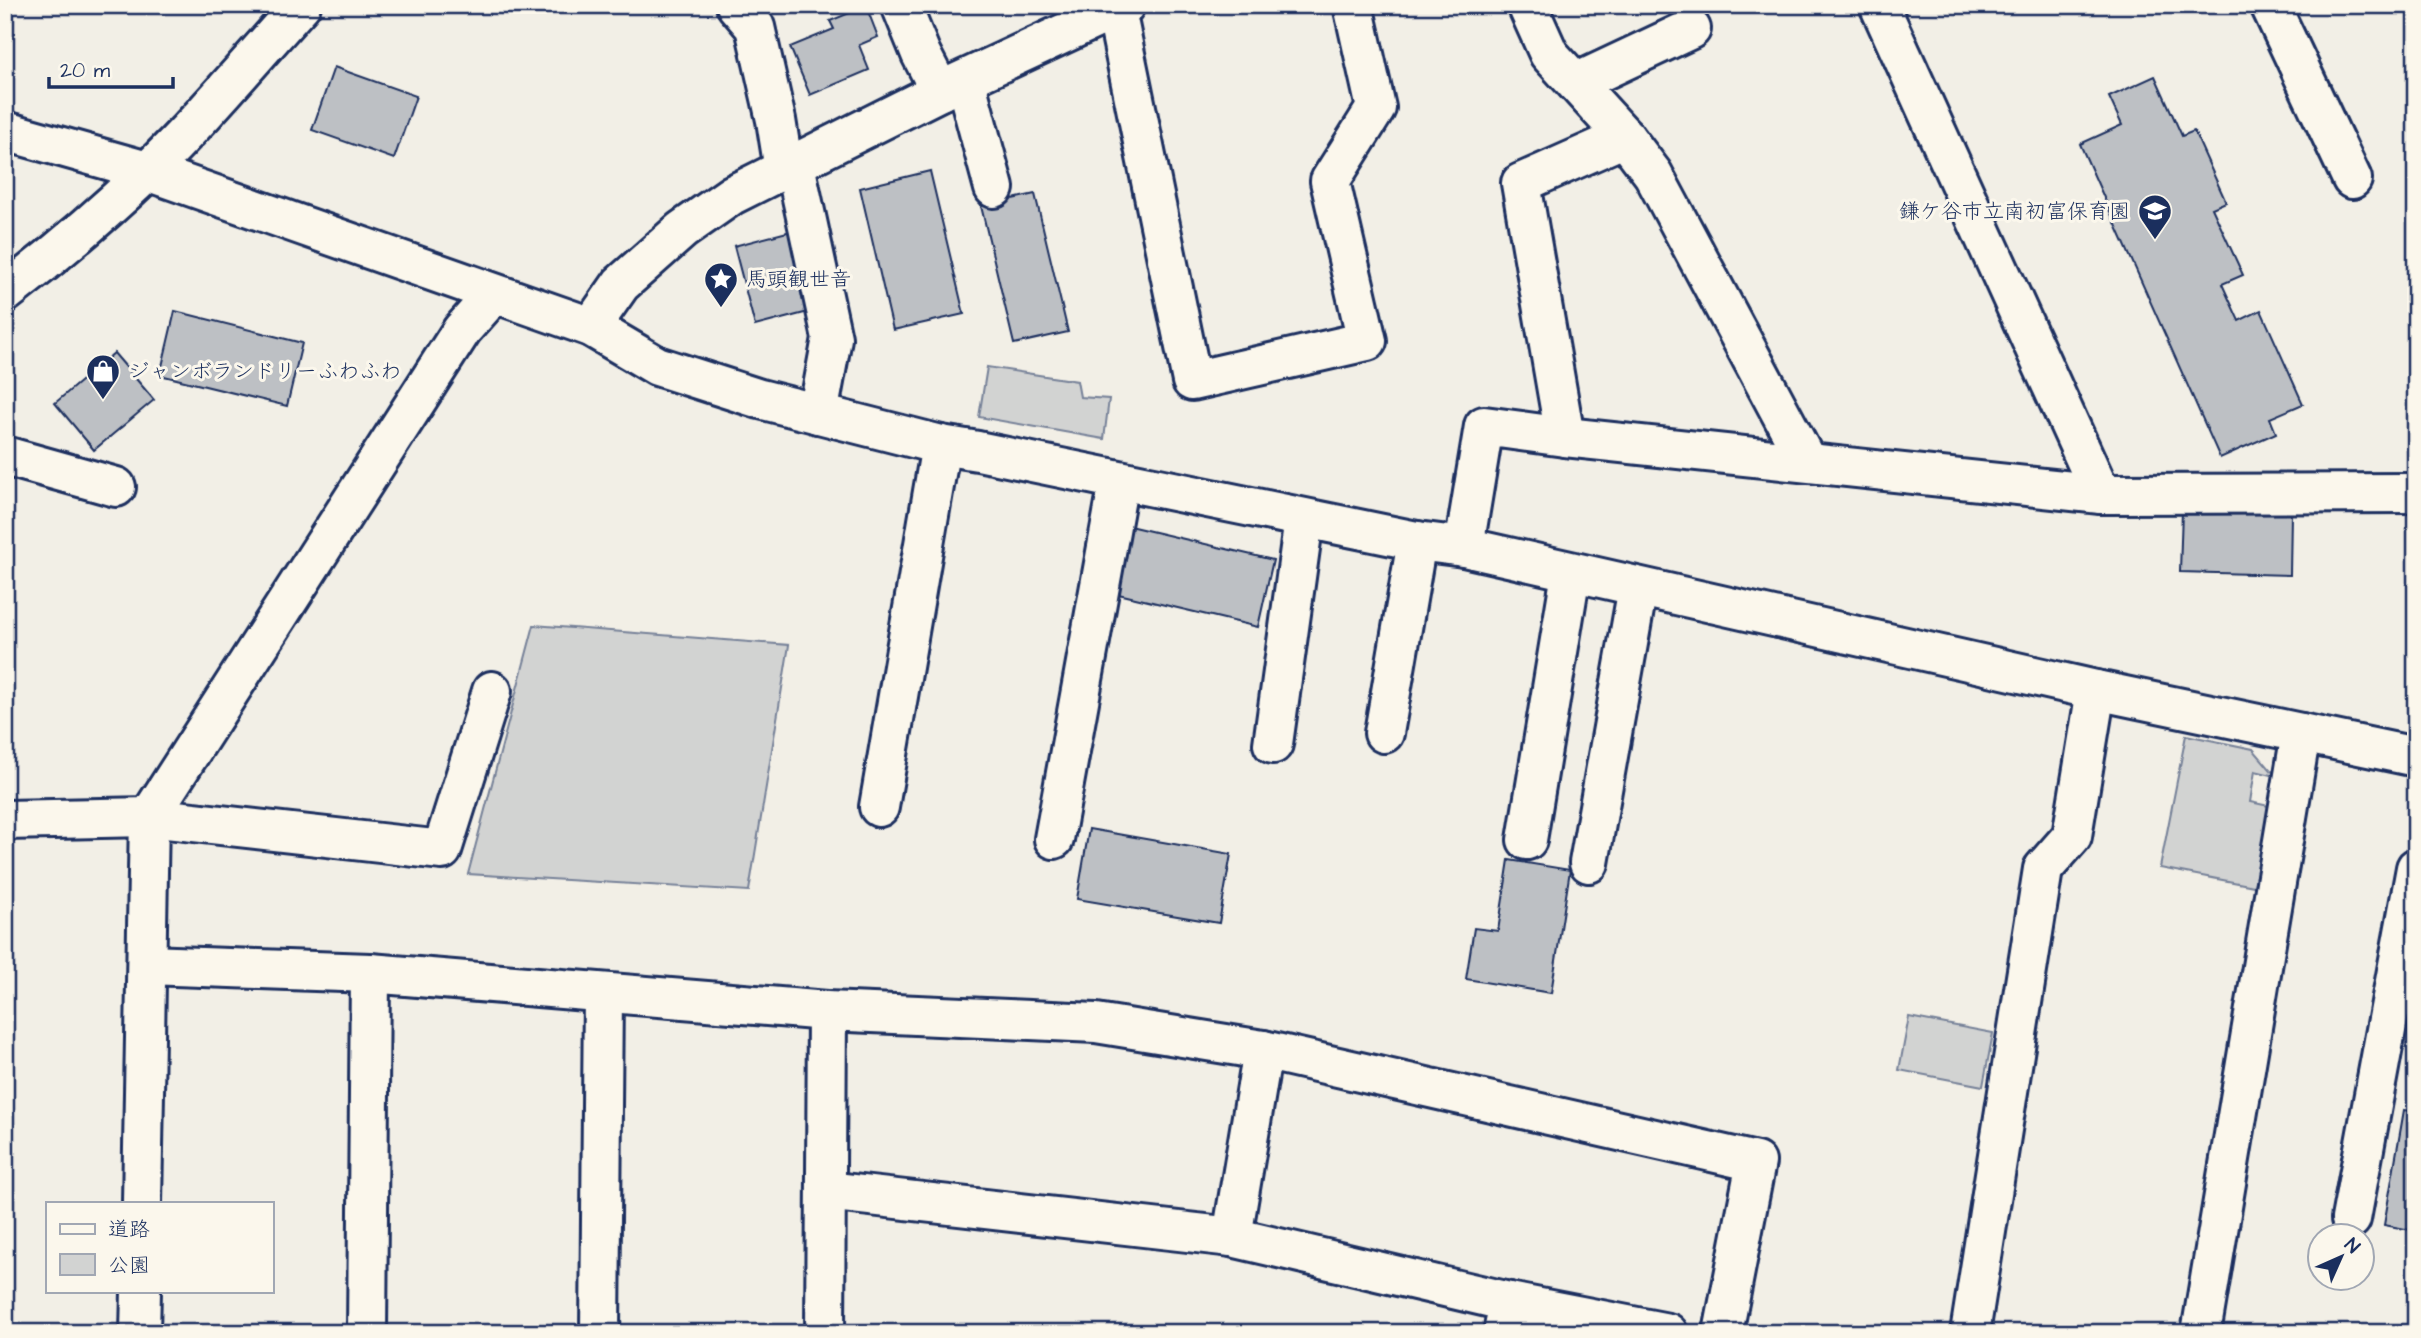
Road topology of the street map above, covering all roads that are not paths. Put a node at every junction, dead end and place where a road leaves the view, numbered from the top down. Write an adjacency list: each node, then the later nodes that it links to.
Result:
1 (301, 5): 15 (street)
2 (736, 5): 14 (street)
3 (901, 5): 11 (street)
4 (1353, 5): 8 (street)
5 (1527, 5): 10 (street)
6 (1879, 5): 29 (street)
7 (2270, 5): 16 (street)
8 (1120, 8): 11 (street)
9 (1691, 29): 10 (street)
10 (1576, 83): 13 (street)
11 (952, 85): 14 (street); 17 (street)
12 (5, 131): 15 (street)
13 (1625, 136): 22 (street); 25 (street)
14 (789, 167): 20 (street); 21 (street)
15 (148, 171): 18 (street); 19 (street)
16 (2352, 179)
17 (994, 188)
18 (5, 293)
19 (494, 294): 20 (street); 42 (street)
20 (591, 327): 21 (street)
21 (817, 414): 23 (street)
22 (1565, 437): 25 (street); 32 (street)
23 (941, 445): 26 (street); 41 (street)
24 (5, 456): 27 (street)
25 (1807, 461): 29 (street)
26 (1119, 481): 30 (street); 44 (street)
27 (116, 487)
28 (2416, 493): 29 (street)
29 (2101, 494)
30 (1304, 519): 31 (street); 39 (street)
31 (1417, 541): 32 (street); 37 (street)
32 (1464, 547): 33 (street)
33 (1571, 573): 34 (street); 45 (street)
34 (1638, 587): 35 (street); 46 (street)
35 (2096, 690): 38 (street); 65 (street)
36 (492, 691): 42 (street)
37 (1384, 733)
38 (2301, 733): 40 (street); 66 (street)
39 (1273, 744)
40 (2416, 757)
41 (879, 807)
42 (149, 817): 43 (street); 48 (street)
43 (5, 820)
44 (1054, 839)
45 (1527, 840)
46 (1589, 863)
47 (2416, 868): 55 (street)
48 (147, 965): 49 (street); 54 (street)
49 (370, 973): 50 (street); 60 (street)
50 (603, 993): 51 (street); 61 (street)
51 (827, 1011): 52 (street); 53 (street)
52 (1263, 1050): 56 (street); 64 (street)
53 (826, 1191): 56 (street); 62 (street)
54 (142, 1202)
55 (2351, 1219)
56 (1232, 1237): 58 (street)
57 (141, 1292): 59 (street)
58 (1506, 1317): 63 (street)
59 (140, 1333)
60 (367, 1333)
61 (600, 1333)
62 (825, 1333)
63 (1668, 1333)
64 (1723, 1333)
65 (1970, 1333)
66 (2201, 1333)

